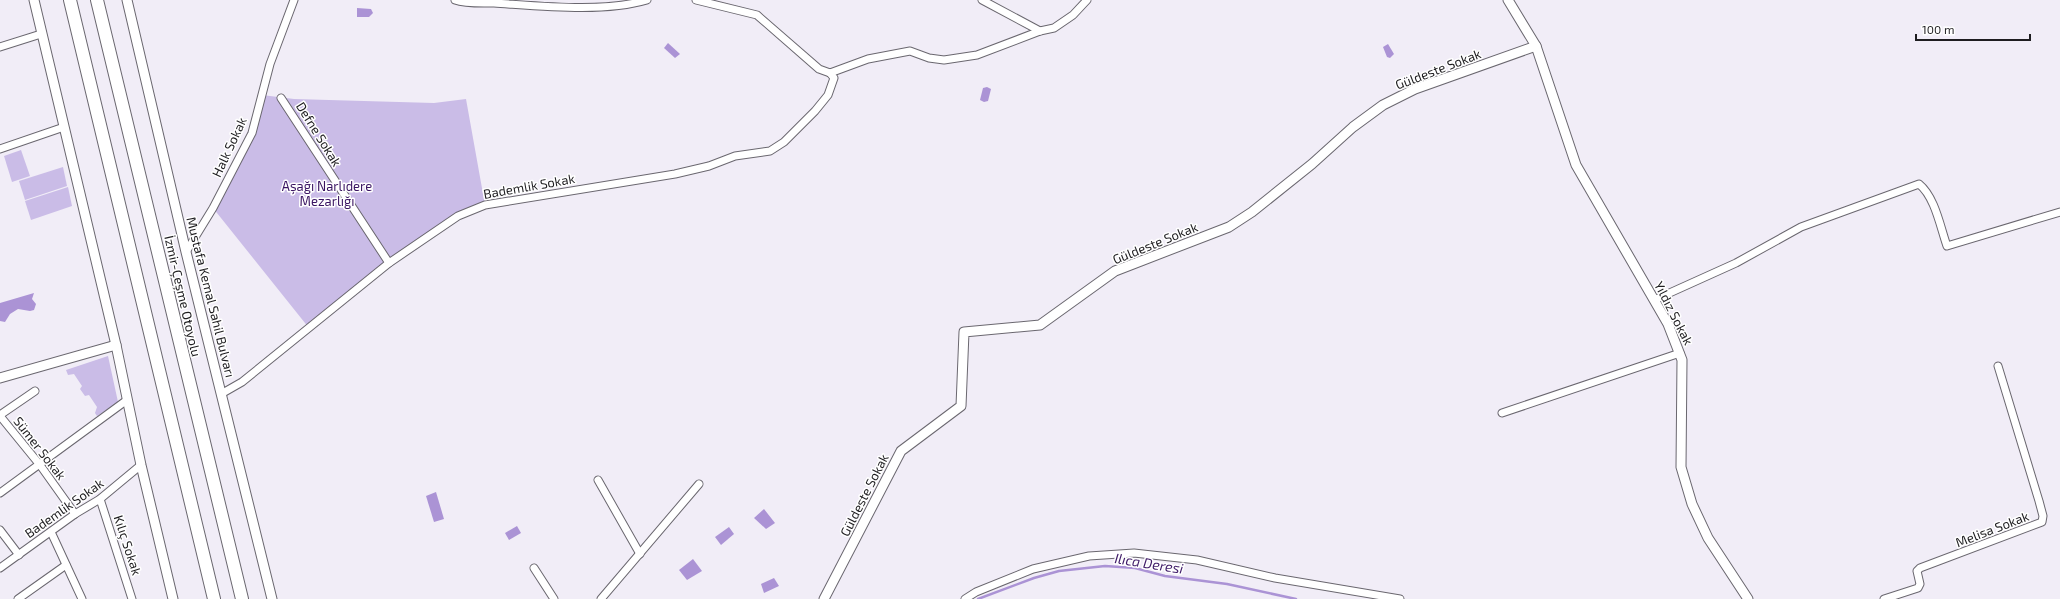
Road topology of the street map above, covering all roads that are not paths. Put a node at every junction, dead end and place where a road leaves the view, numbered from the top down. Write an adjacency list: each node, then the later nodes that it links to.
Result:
1 (34, 0): 13 (street)
2 (70, 0): 51 (highway)
3 (97, 0): 52 (highway, İzmir-Çeşme Otoyolu)
4 (126, 0): 21 (street, Mustafa Kemal Sahil Bulvarı)
5 (294, 0): 21 (street, Halk Sokak)
6 (455, 0): 7 (street)
7 (648, 0)
8 (696, 0): 16 (street)
9 (982, 0): 12 (street)
10 (1087, 0): 12 (street)
11 (1508, 0): 14 (street, Yıldız Sokak)
12 (1040, 31): 16 (street)
13 (41, 34): 15 (street); 18 (street)
14 (1536, 46): 23 (street, Yıldız Sokak); 56 (street, Güldeste Sokak)
15 (0, 47)
16 (830, 73): 22 (street, Bademlik Sokak)
17 (282, 98): 22 (street, Defne Sokak)
18 (64, 127): 19 (street); 24 (street)
19 (0, 149)
20 (2060, 212): 23 (street)
21 (186, 252): 29 (street, Mustafa Kemal Sahil Bulvarı)
22 (389, 263): 29 (street, Bademlik Sokak)
23 (1654, 300): 25 (street, Yıldız Sokak)
24 (116, 345): 27 (street); 30 (street)
25 (1680, 353): 31 (street); 59 (street, Yıldız Sokak)
26 (1998, 366): 60 (street, Melisa Sokak)
27 (0, 378)
28 (35, 391): 32 (street)
29 (221, 394): 53 (street, Mustafa Kemal Sahil Bulvarı)
30 (127, 400): 33 (street); 34 (street)
31 (1502, 413)
32 (0, 415): 33 (street, Sümer Sokak)
33 (40, 465): 37 (street); 39 (street, Sümer Sokak)
34 (141, 465): 38 (street, Bademlik Sokak); 50 (street)
35 (598, 480): 42 (street)
36 (699, 484): 42 (street)
37 (0, 493)
38 (100, 499): 39 (street, Bademlik Sokak); 49 (street, Kılıç Sokak)
39 (75, 514): 41 (street, Bademlik Sokak)
40 (0, 530): 43 (street)
41 (50, 532): 43 (street, Bademlik Sokak); 44 (street)
42 (640, 554): 55 (street)
43 (19, 555): 45 (street, Bademlik Sokak)
44 (66, 564): 47 (street); 48 (street)
45 (0, 568)
46 (534, 568): 54 (street)
47 (18, 599)
48 (82, 599)
49 (132, 599)
50 (173, 599)
51 (214, 599)
52 (242, 599)
53 (272, 599)
54 (554, 599)
55 (601, 599)
56 (824, 599)
57 (965, 599): 58 (street)
58 (1400, 599)
59 (1748, 599)
60 (1884, 599)

